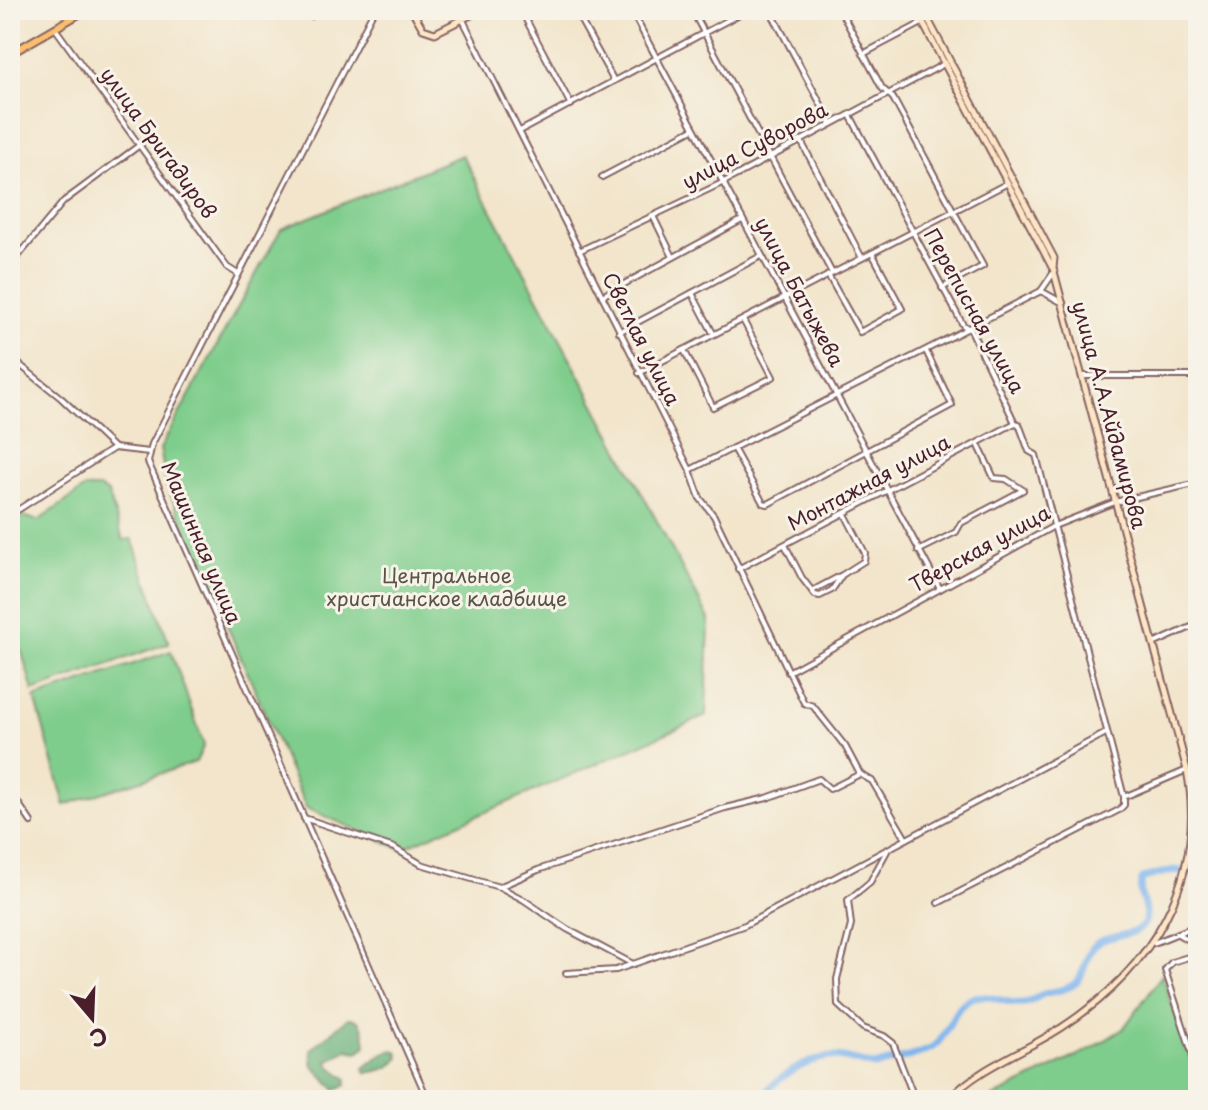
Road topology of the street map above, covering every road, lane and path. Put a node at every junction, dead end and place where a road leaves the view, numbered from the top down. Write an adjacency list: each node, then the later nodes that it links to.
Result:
1 (86, 10): 19 (main road)
2 (318, 10): 16 (street)
3 (374, 10): 50 (street, Машинная улица)
4 (412, 10): 17 (main road)
5 (481, 10): 17 (main road)
6 (521, 10): 27 (street)
7 (575, 10): 25 (street)
8 (631, 10): 23 (street, улица Батыжева)
9 (692, 10): 20 (street)
10 (747, 10): 20 (street)
11 (770, 10): 29 (street)
12 (849, 10): 15 (street)
13 (916, 10): 18 (main road)
14 (923, 10): 47 (main road)
15 (841, 12): 22 (street)
16 (312, 16)
17 (463, 20): 31 (street, Светлая улица)
18 (922, 23): 22 (street); 24 (main road)
19 (55, 28): 21 (main road); 33 (street, улица Бригадиров)
20 (704, 32): 23 (street); 34 (street)
21 (10, 54)
22 (863, 54): 26 (street)
23 (657, 57): 25 (street); 30 (street, улица Батыжева)
24 (944, 64): 26 (street, улица Суворова); 37 (main road)
25 (614, 81): 27 (street)
26 (888, 94): 28 (street, улица Суворова); 38 (street)
27 (571, 105): 31 (street)
28 (850, 115): 29 (street, улица Суворова); 41 (street, Переписная улица)
29 (831, 123): 32 (street, улица Суворова)
30 (693, 129): 35 (street); 36 (street, улица Батыжева)
31 (519, 131): 42 (street, Светлая улица)
32 (801, 141): 34 (street, улица Суворова); 46 (street)
33 (141, 144): 48 (street); 50 (street, улица Бригадиров)
34 (771, 156): 36 (street, улица Суворова); 51 (street)
35 (602, 177)
36 (722, 183): 39 (street, улица Суворова); 40 (street, улица Батыжева)
37 (1008, 183): 38 (street); 47 (main road)
38 (954, 210): 41 (street); 52 (street)
39 (653, 216): 42 (street, улица Суворова); 45 (street)
40 (742, 220): 44 (street, улица Батыжева); 45 (street)
41 (913, 232): 43 (street); 52 (street, Переписная улица)
42 (579, 251): 55 (street, Светлая улица)
43 (872, 253): 46 (street); 51 (street)
44 (761, 256): 54 (street); 56 (street, улица Батыжева)
45 (673, 257): 55 (street)
46 (862, 258): 51 (street)
47 (1050, 259): 49 (main road)
48 (10, 266)
49 (1053, 270): 53 (street); 57 (main road, улица А.А.Айдамирова)
50 (238, 274): 73 (street, Машинная улица)
51 (830, 274): 56 (street)
52 (942, 288): 59 (street, Переписная улица)
53 (1041, 291): 57 (street); 59 (street)
54 (692, 293): 60 (street); 61 (street)
55 (602, 296): 60 (street, Светлая улица)
56 (784, 298): 58 (street); 68 (street, улица Батыжева)
57 (1063, 303): 66 (main road, улица А.А.Айдамирова)
58 (743, 320): 61 (street); 62 (street)
59 (967, 327): 63 (street); 69 (street, Переписная улица)
60 (619, 332): 65 (street, Светлая улица)
61 (714, 334): 62 (street)
62 (684, 350): 65 (street)
63 (925, 350): 68 (street); 74 (street)
64 (10, 357): 71 (street)
65 (639, 373): 75 (street, Светлая улица)
66 (1082, 376): 67 (street); 78 (main road, улица А.А.Айдамирова)
67 (1198, 376)
68 (836, 396): 72 (street); 74 (street, улица Батыжева)
69 (1015, 423): 70 (street, Монтажная улица); 81 (street, Переписная улица)
70 (978, 444): 77 (street, Монтажная улица); 83 (street)
71 (114, 448): 73 (street); 80 (street)
72 (733, 448): 74 (street); 75 (street)
73 (149, 452): 94 (street, Машинная улица)
74 (866, 453): 77 (street, улица Батыжева)
75 (690, 470): 84 (street, Светлая улица)
76 (1198, 483): 78 (street, Тверская улица)
77 (887, 492): 79 (street, Монтажная улица); 83 (street, улица Батыжева)
78 (1115, 502): 81 (street, Тверская улица); 87 (main road, улица А.А.Айдамирова)
79 (845, 513): 82 (street, Монтажная улица); 82 (street)
80 (10, 515)
81 (1054, 526): 85 (street, Тверская улица); 89 (street, Переписная улица)
82 (785, 545): 84 (street, Монтажная улица)
83 (918, 551): 85 (street, улица Батыжева)
84 (737, 569): 88 (street, Светлая улица)
85 (940, 589): 88 (street, Тверская улица)
86 (1198, 624): 87 (street)
87 (1153, 644): 90 (main road, улица А.А.Айдамирова)
88 (788, 672): 91 (street, Светлая улица)
89 (1106, 733): 93 (street, Переписная улица); 96 (street)
90 (1187, 770): 93 (street); 102 (main road, улица А.А.Айдамирова)
91 (860, 774): 96 (street, Светлая улица); 98 (street)
92 (10, 791): 95 (street)
93 (1124, 797): 99 (street)
94 (304, 818): 98 (street); 108 (street, Машинная улица)
95 (31, 822)
96 (906, 839): 97 (street)
97 (888, 849): 105 (street); 109 (street)
98 (499, 887): 105 (street)
99 (938, 903)
100 (1198, 925): 101 (street)
101 (1178, 934): 102 (street); 103 (street)
102 (1154, 943): 110 (main road, улица А.А.Айдамирова)
103 (1198, 946)
104 (1198, 954): 107 (street)
105 (633, 964): 106 (street)
106 (566, 973)
107 (1198, 1071)
108 (428, 1100)
109 (915, 1100)
110 (948, 1100)

